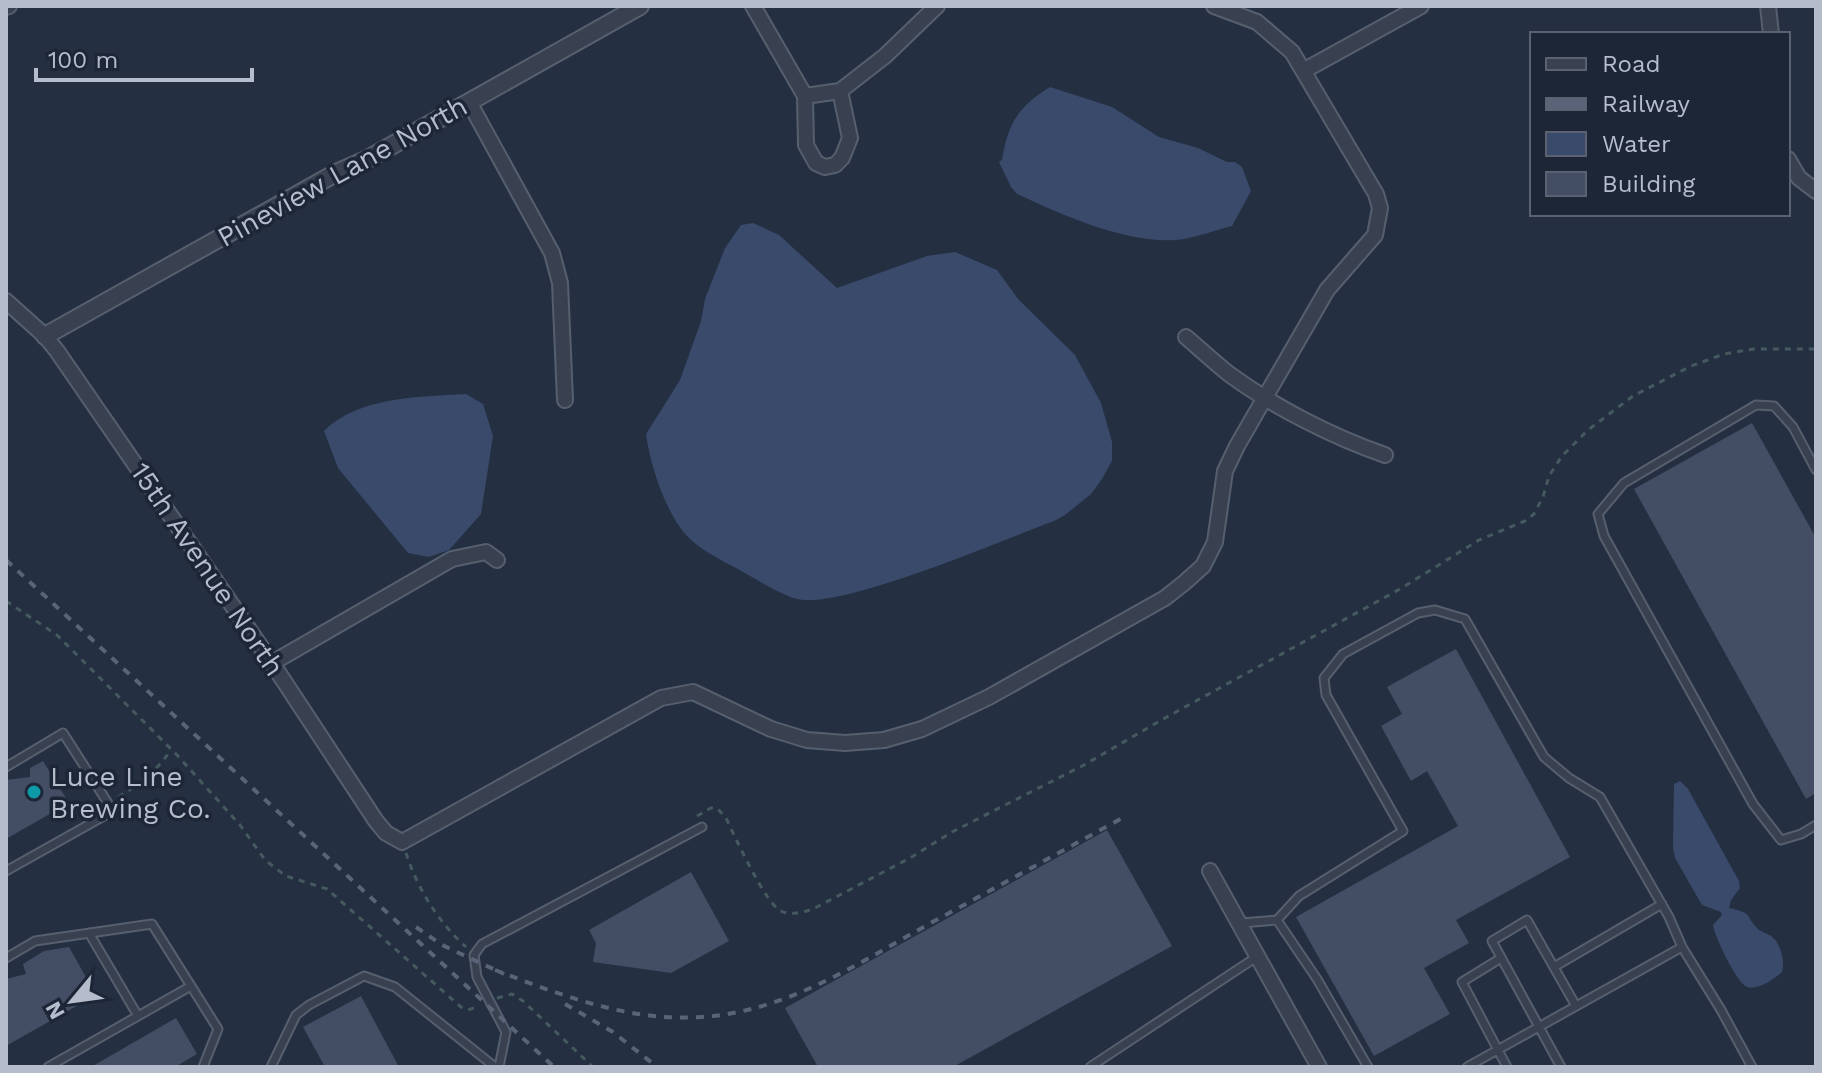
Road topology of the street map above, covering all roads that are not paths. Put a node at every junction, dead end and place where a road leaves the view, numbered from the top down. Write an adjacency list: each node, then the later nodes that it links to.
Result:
1 (640, 6): 11 (street, Pineview Lane North)
2 (753, 6): 10 (street)
3 (937, 6): 9 (street)
4 (1214, 6): 8 (street)
5 (1421, 6): 8 (street)
6 (1768, 6): 7 (street)
7 (1771, 32)
8 (1305, 70): 17 (street)
9 (840, 91): 10 (street); 10 (street)
10 (805, 96)
11 (469, 102): 15 (street, Pineview Lane North); 18 (street)
12 (1790, 162): 13 (street)
13 (1816, 191)
14 (6, 301): 15 (street, 15th Avenue North)
15 (45, 336): 22 (street, 15th Avenue North)
16 (1186, 337): 17 (street)
17 (1265, 396): 19 (street); 22 (street, 15th Avenue North)
18 (565, 400)
19 (1385, 455)
20 (1816, 470): 24 (lane)
21 (497, 560): 22 (street)
22 (272, 663)
23 (6, 767): 26 (lane)
24 (1816, 825)
25 (702, 827): 45 (lane)
26 (6, 871)
27 (1210, 871): 30 (street)
28 (1662, 904): 29 (lane); 32 (lane); 36 (lane)
29 (1277, 920): 30 (lane); 48 (lane)
30 (1239, 923): 33 (street)
31 (89, 933): 34 (lane); 37 (lane); 39 (lane)
32 (1682, 947): 38 (lane); 52 (lane)
33 (1258, 956): 46 (lane); 47 (street)
34 (6, 958)
35 (1501, 958): 36 (lane); 40 (lane); 41 (lane)
36 (1554, 967): 38 (lane)
37 (191, 986): 39 (lane); 43 (lane)
38 (1576, 1006): 40 (lane)
39 (138, 1016): 42 (lane)
40 (1539, 1027): 41 (lane); 51 (lane)
41 (1498, 1050): 49 (lane); 50 (lane)
42 (48, 1067)
43 (203, 1067)
44 (271, 1067): 45 (lane)
45 (497, 1067)
46 (1090, 1067)
47 (1319, 1067)
48 (1368, 1067)
49 (1467, 1067)
50 (1507, 1067)
51 (1561, 1067)
52 (1752, 1067)

